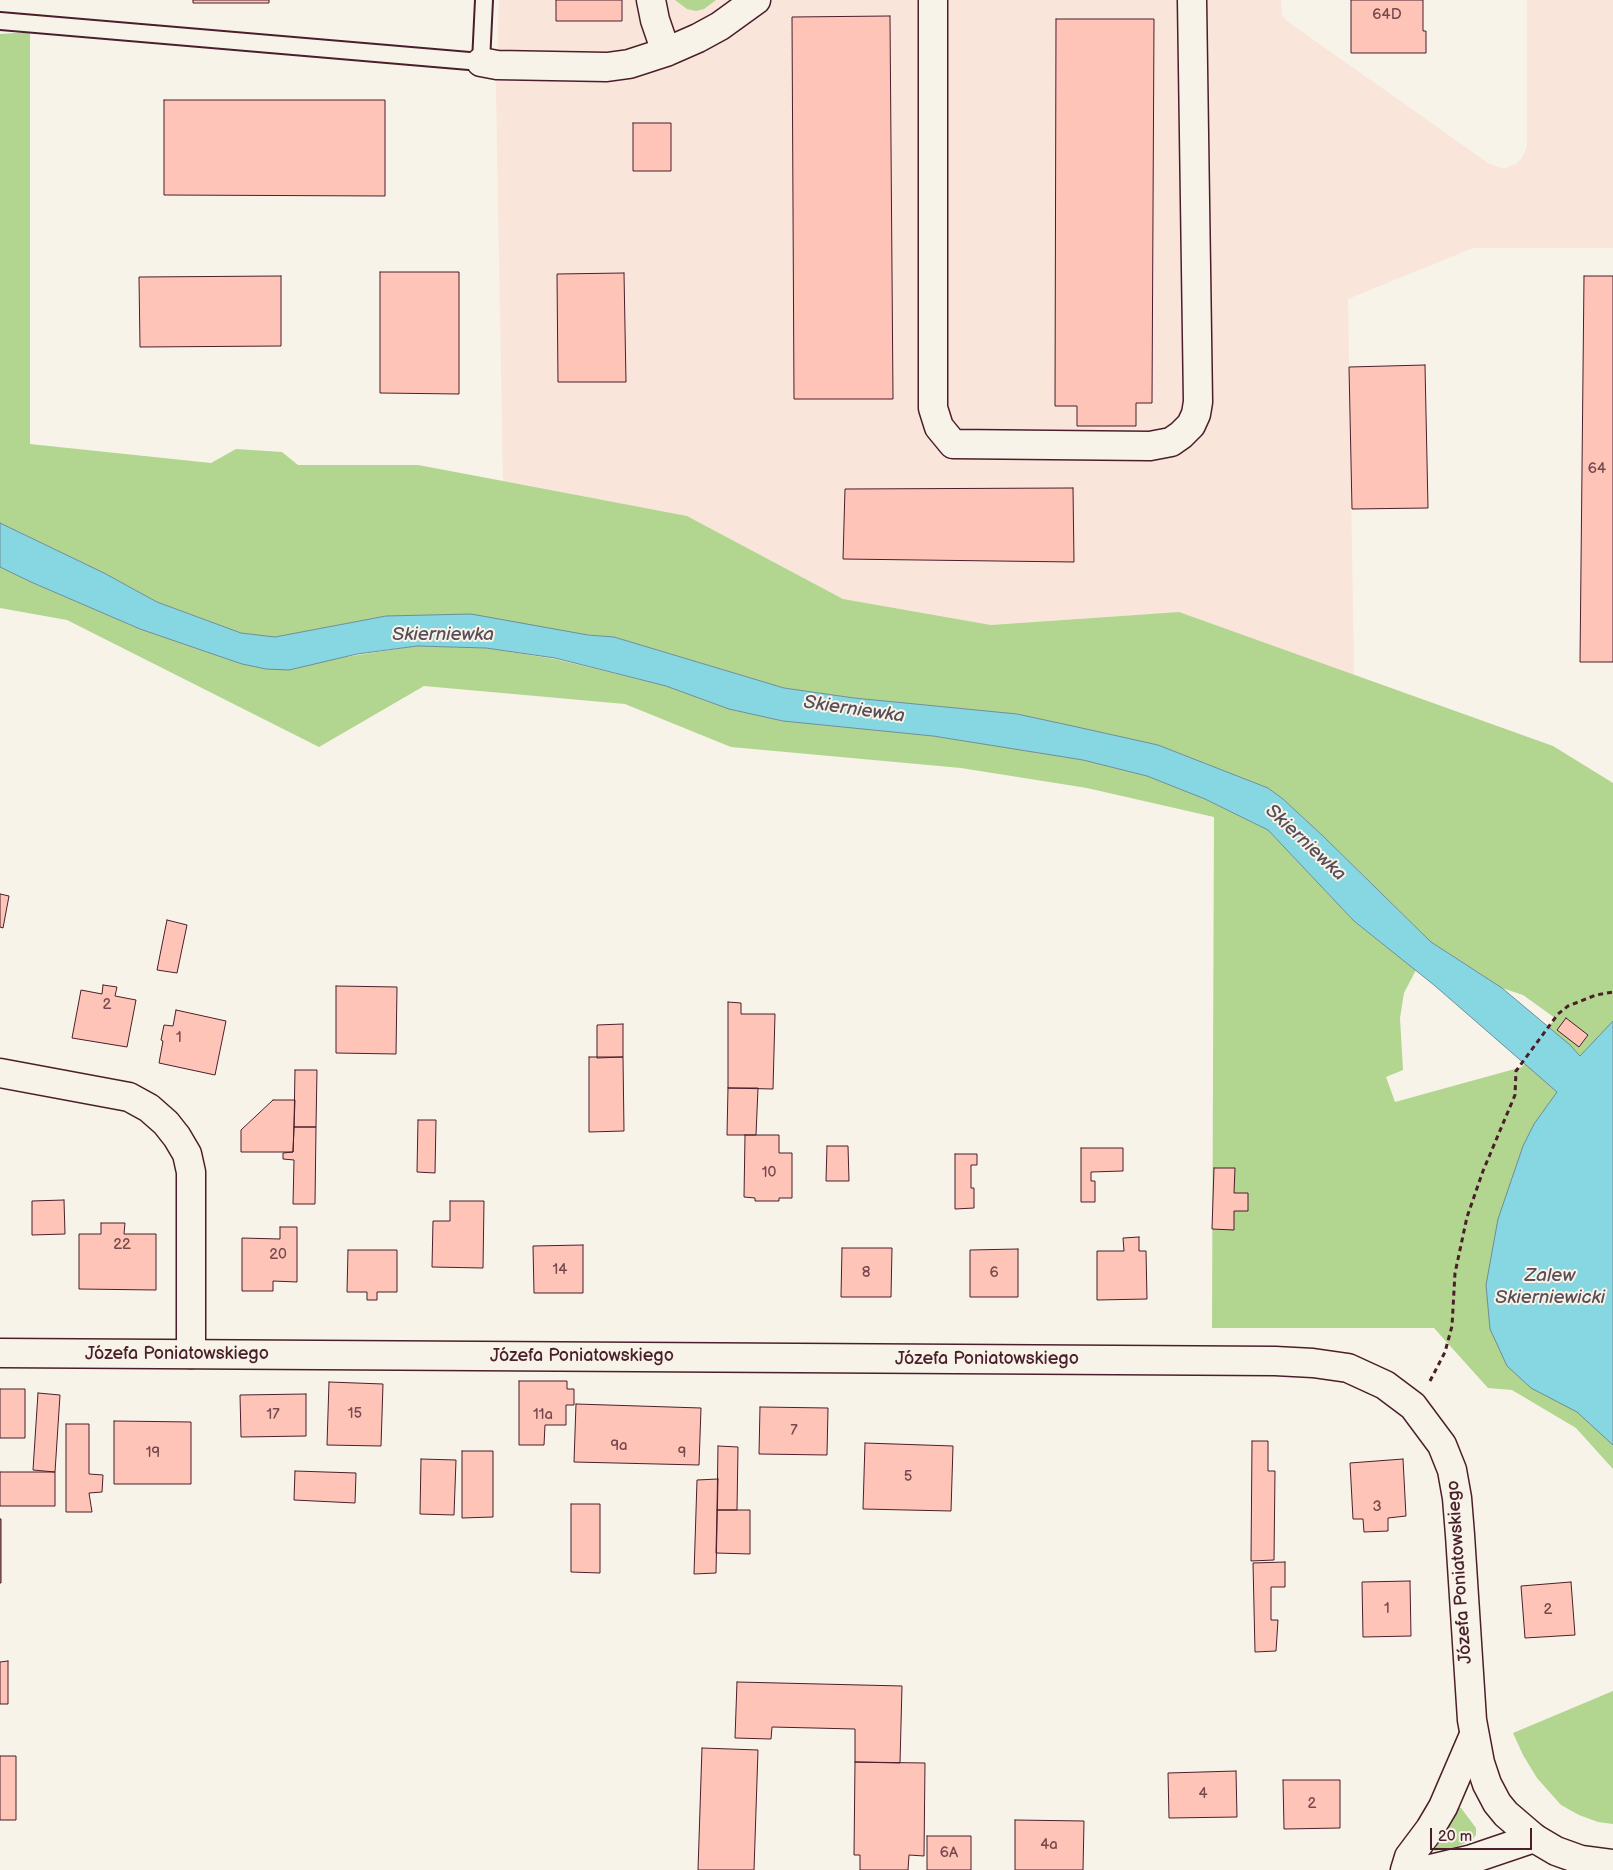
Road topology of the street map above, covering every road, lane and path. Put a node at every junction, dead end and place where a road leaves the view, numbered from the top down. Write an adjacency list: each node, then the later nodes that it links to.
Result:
1 (484, 0): 8 (lane)
2 (651, 0): 7 (street)
3 (756, 0): 7 (street)
4 (932, 0): 5 (street)
5 (1192, 0)
6 (0, 21): 8 (lane)
7 (666, 52): 8 (street)
8 (481, 62)
9 (1613, 992): 13 (path)
10 (0, 1072): 12 (street)
11 (0, 1353): 12 (street, Józefa Poniatowskiego)
12 (191, 1354): 13 (street, Józefa Poniatowskiego)
13 (1413, 1406): 14 (street, Józefa Poniatowskiego)
14 (1474, 1735): 15 (street, Józefa Poniatowskiego); 17 (street)
15 (1534, 1838): 16 (street, Józefa Poniatowskiego); 18 (street)
16 (1613, 1864)
17 (1405, 1870)
18 (1426, 1870)

